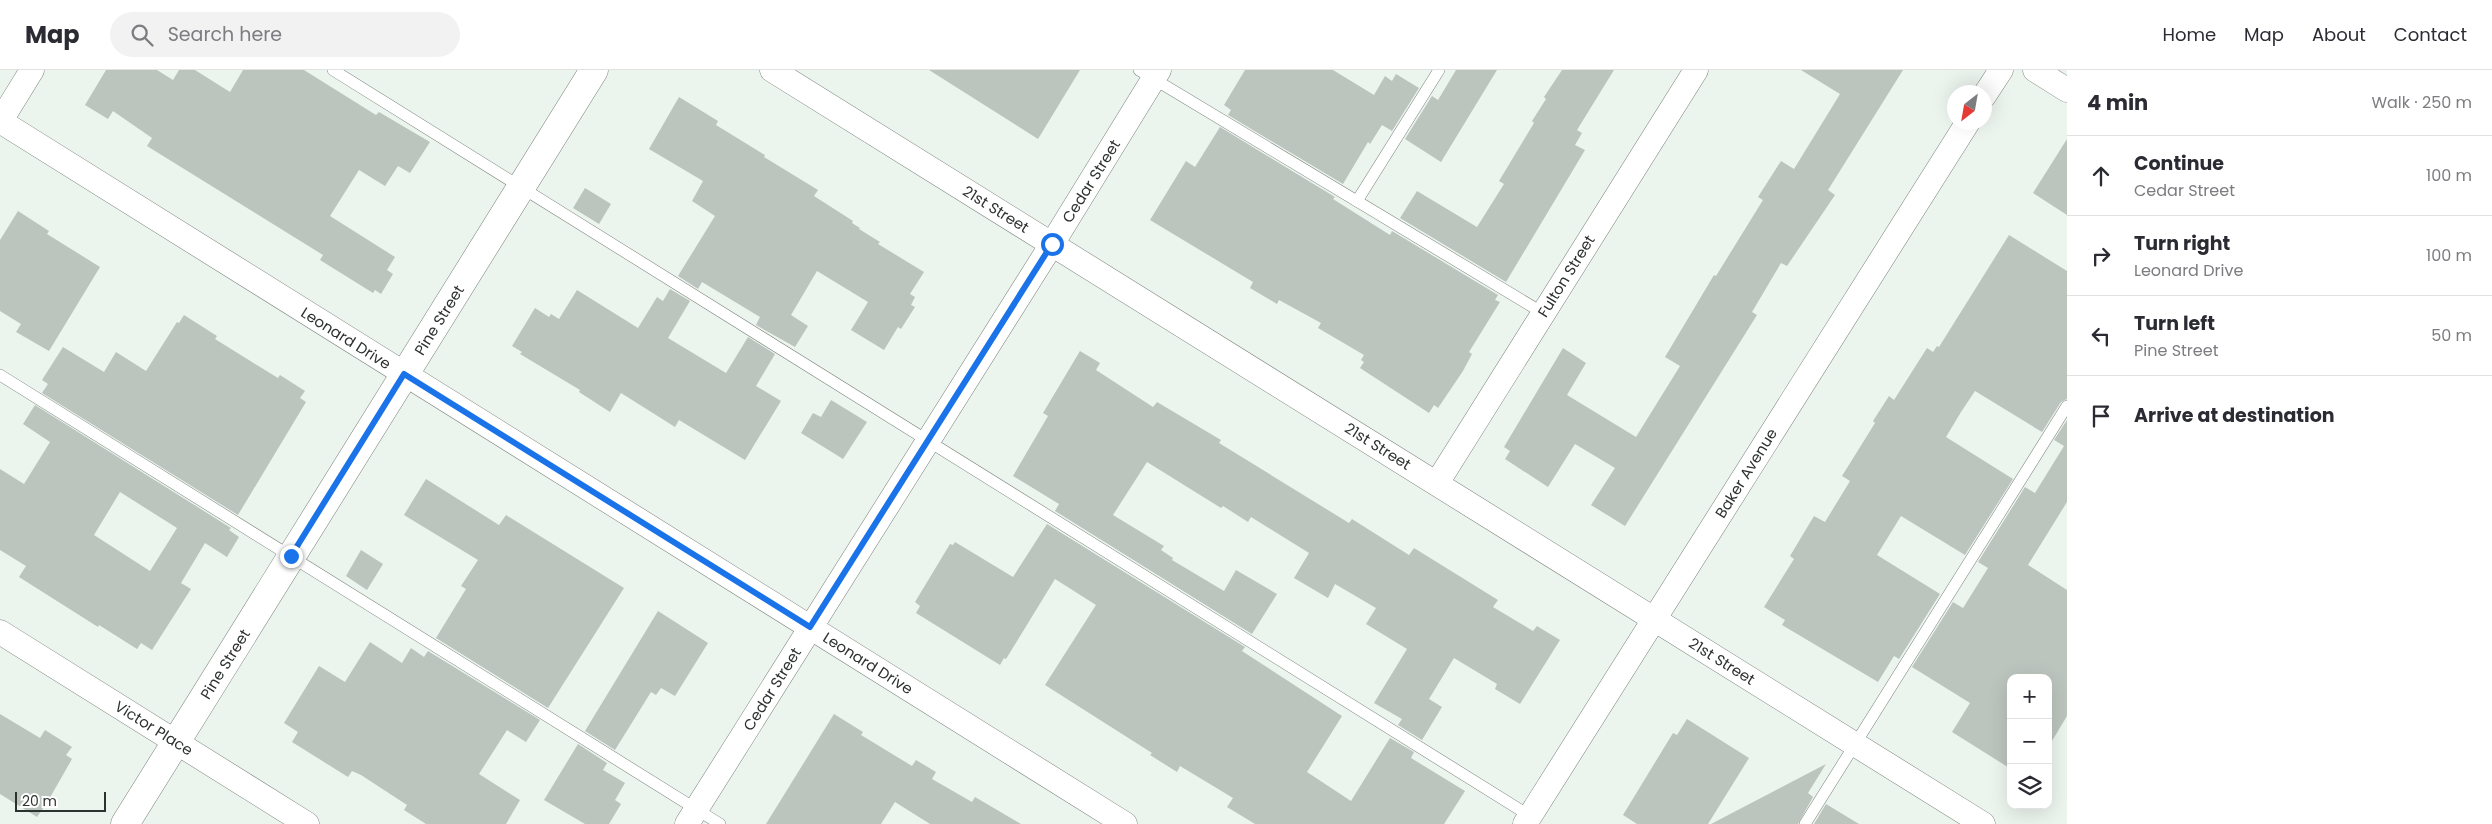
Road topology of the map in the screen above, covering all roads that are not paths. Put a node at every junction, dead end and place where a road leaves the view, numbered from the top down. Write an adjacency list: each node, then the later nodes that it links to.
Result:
1 (32, 70): 12 (street)
2 (333, 70): 14 (lane)
3 (594, 70): 14 (street, Pine Street)
4 (772, 70): 16 (street, 21st Street)
5 (1439, 70): 15 (lane)
6 (1696, 70): 17 (street, Fulton Street)
7 (2001, 70): 10 (street)
8 (2035, 70): 11 (street)
9 (1150, 73): 15 (lane); 16 (street, Cedar Street)
10 (1991, 85)
11 (2067, 90)
12 (0, 121): 18 (street, Leonard Drive)
13 (1963, 130): 24 (street, Baker Avenue)
14 (521, 187): 18 (street, Pine Street); 21 (lane)
15 (1358, 202): 17 (lane)
16 (1052, 244): 21 (street, Cedar Street); 22 (street, 21st Street)
17 (1543, 313): 22 (street, Fulton Street)
18 (404, 374): 23 (street, Pine Street); 25 (street, Leonard Drive)
19 (0, 375): 23 (lane)
20 (2067, 406): 28 (lane)
21 (928, 441): 25 (street, Cedar Street); 30 (lane)
22 (1437, 483): 24 (street, 21st Street)
23 (291, 556): 27 (street, Pine Street); 29 (lane)
24 (1654, 619): 28 (street, 21st Street); 30 (street, Baker Avenue)
25 (810, 627): 29 (street, Cedar Street); 34 (street, Leonard Drive)
26 (0, 632): 27 (street, Victor Place)
27 (177, 742): 31 (street, Pine Street); 32 (street, Victor Place)
28 (1855, 744): 35 (lane); 36 (street, 21st Street)
29 (692, 817): 33 (lane)
30 (1527, 820)
31 (124, 824)
32 (307, 824)
33 (720, 824)
34 (1125, 824)
35 (1805, 824)
36 (1983, 824)

